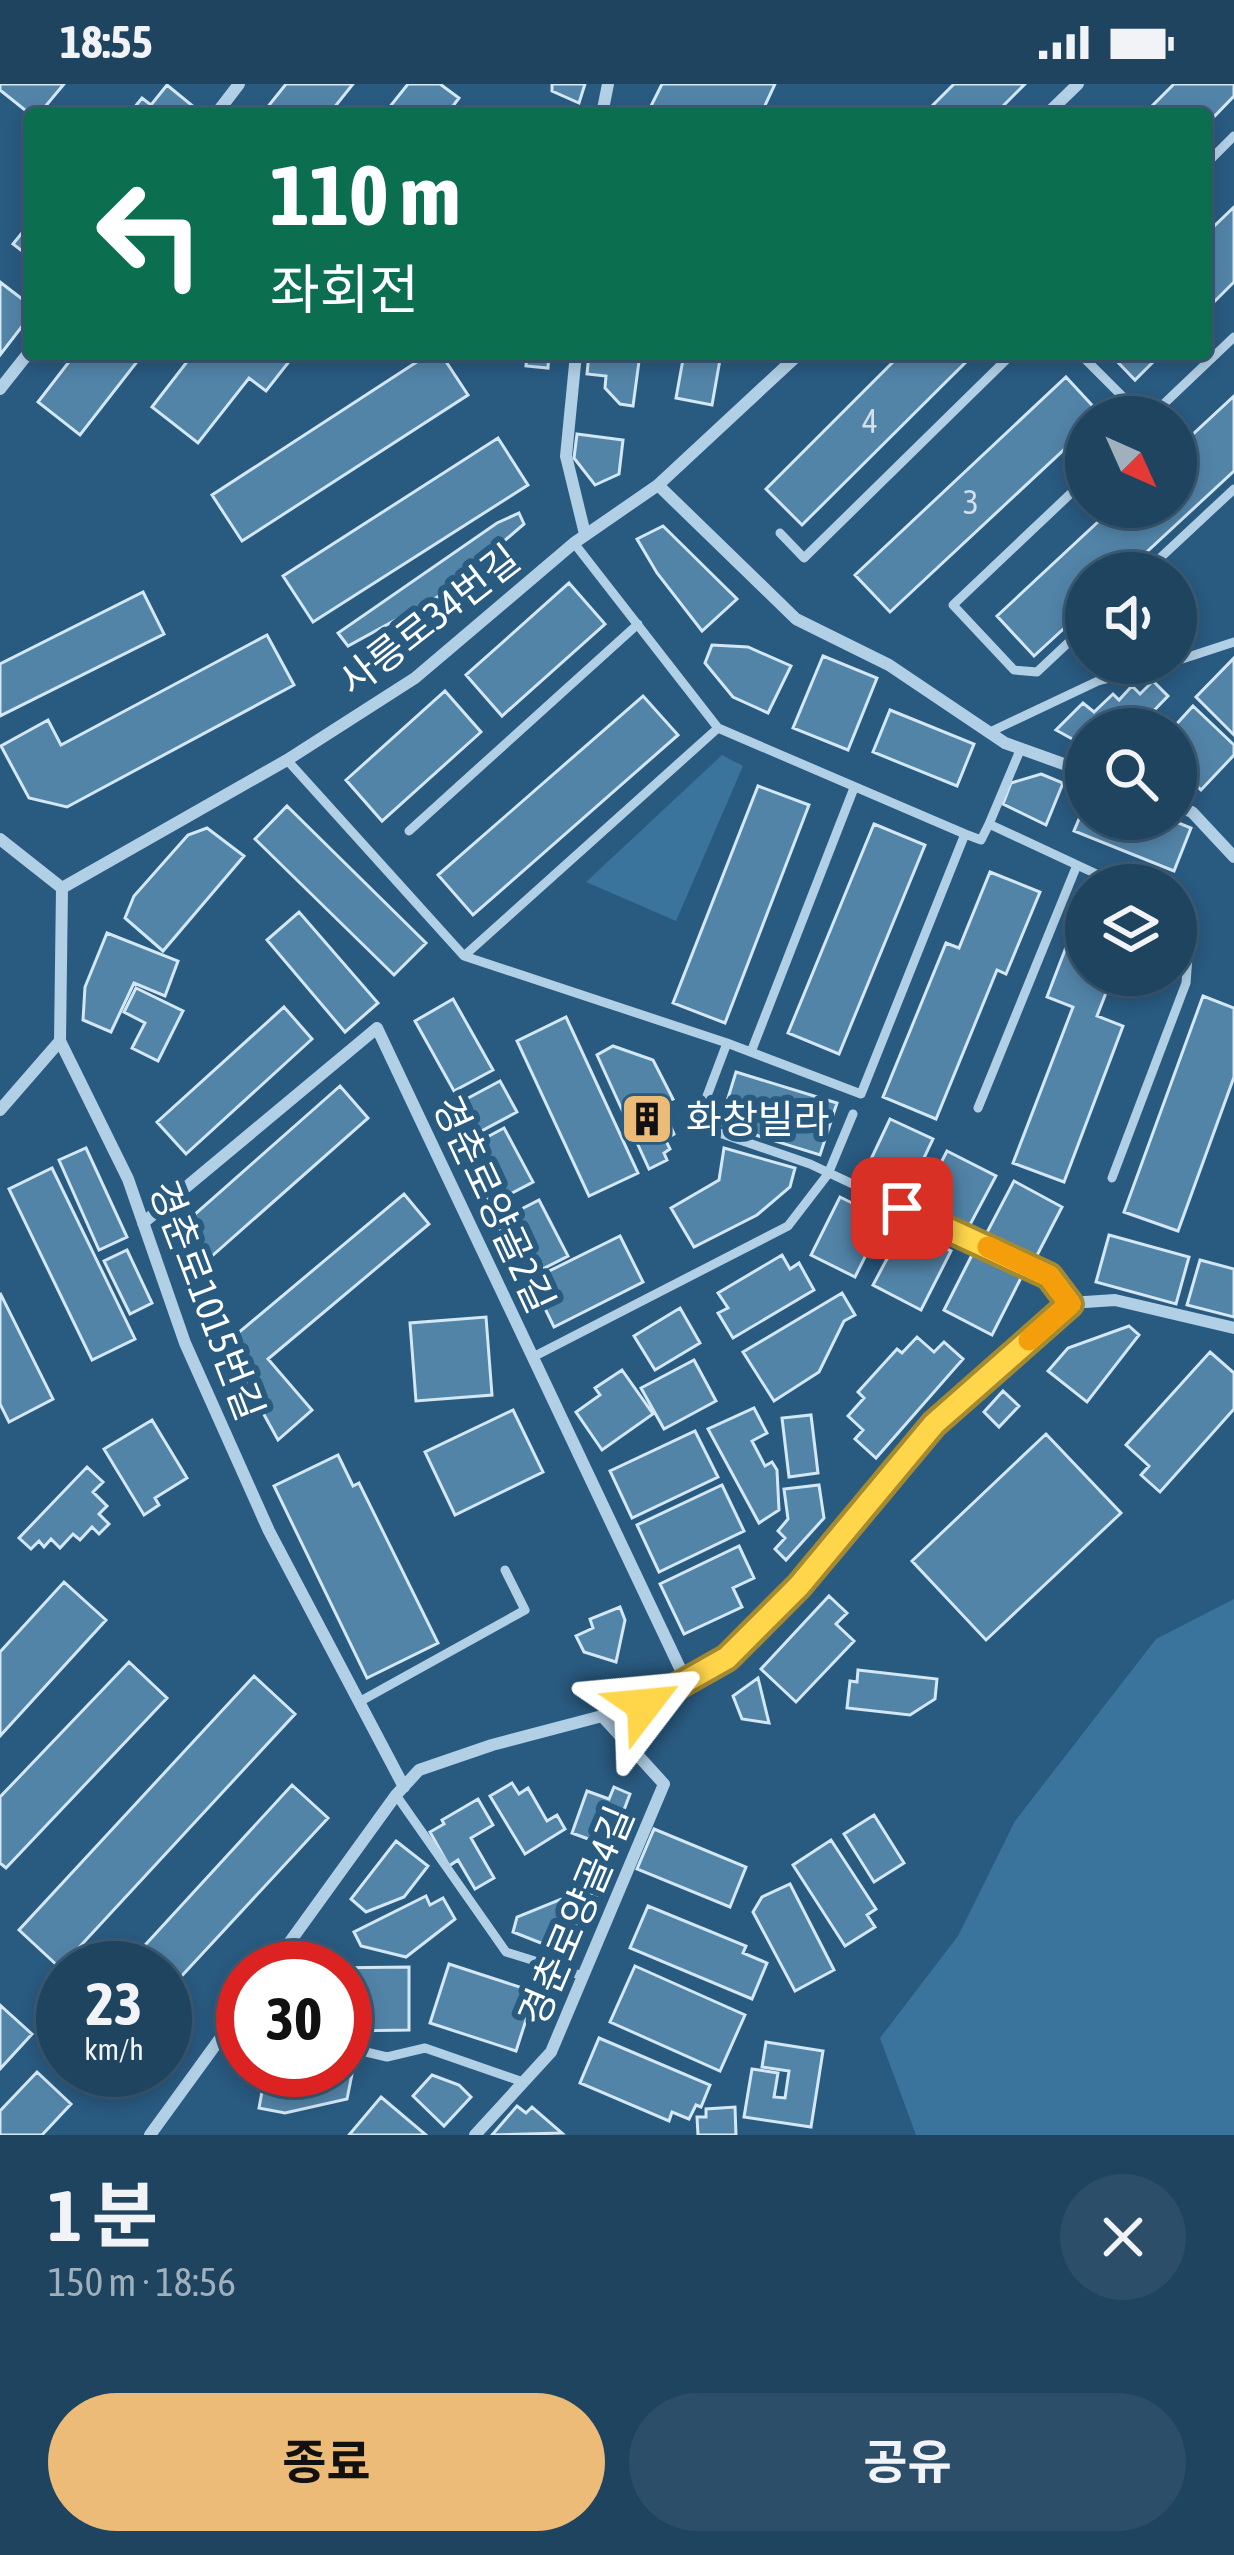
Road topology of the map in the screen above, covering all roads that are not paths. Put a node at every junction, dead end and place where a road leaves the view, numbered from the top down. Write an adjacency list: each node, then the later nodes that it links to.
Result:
1 (239, 84): 3 (street)
2 (1078, 84): 4 (street)
3 (221, 108)
4 (1053, 108)
5 (1234, 136): 6 (lane)
6 (1212, 158)
7 (24, 359): 13 (street)
8 (575, 360): 20 (street)
9 (793, 360): 16 (street, 사릉로34번길)
10 (1006, 360): 19 (lane)
11 (1086, 360): 14 (lane)
12 (1209, 360): 15 (lane)
13 (0, 389)
14 (1125, 396)
15 (1170, 396)
16 (658, 485): 20 (street, 사릉로34번길); 28 (street)
17 (1234, 489): 21 (lane)
18 (1065, 498): 24 (lane)
19 (780, 533)
20 (580, 539): 22 (lane); 30 (street, 사릉로34번길)
21 (1166, 552)
22 (638, 624): 27 (lane); 35 (lane)
23 (1234, 642): 25 (lane)
24 (1065, 646)
25 (1197, 654)
26 (1092, 684): 28 (lane)
27 (718, 728): 32 (lane); 43 (lane)
28 (990, 733): 29 (street)
29 (1021, 748): 31 (street); 34 (lane)
30 (287, 760): 41 (street, 사릉로34번길); 43 (lane)
31 (1065, 764)
32 (854, 788): 36 (lane); 47 (lane)
33 (1197, 817): 38 (street)
34 (989, 824): 36 (lane); 40 (lane)
35 (409, 831)
36 (965, 834): 47 (lane)
37 (0, 839): 41 (street)
38 (1227, 844): 39 (street)
39 (1234, 857)
40 (1075, 864)
41 (62, 888): 45 (street, 경춘로1015번길)
42 (1065, 894): 48 (lane)
43 (464, 956): 46 (lane)
44 (1181, 996): 52 (lane)
45 (60, 1041): 49 (street); 53 (street, 경춘로1015번길)
46 (727, 1043): 47 (lane); 51 (lane)
47 (751, 1052)
48 (978, 1108)
49 (0, 1110)
50 (853, 1114): 51 (lane)
51 (829, 1174): 54 (lane); 56 (lane)
52 (1112, 1178)
53 (143, 1223): 56 (street, 경춘로양골2길); 59 (street, 경춘로1015번길)
54 (1070, 1304): 55 (street); 58 (street)
55 (1234, 1328)
56 (533, 1357): 58 (street, 경춘로양골2길)
57 (505, 1570): 59 (lane)
58 (686, 1682): 60 (street)
59 (359, 1702): 61 (street, 경춘로1015번길)
60 (602, 1716): 61 (street); 63 (street, 경춘로양골4길)
61 (400, 1791): 62 (street); 63 (lane)
62 (291, 1941)
63 (583, 1976): 66 (street, 경춘로양골4길)
64 (216, 2048): 67 (street)
65 (372, 2053): 66 (lane)
66 (523, 2082): 68 (street, 경춘로양골4길)
67 (150, 2135)
68 (475, 2135)

